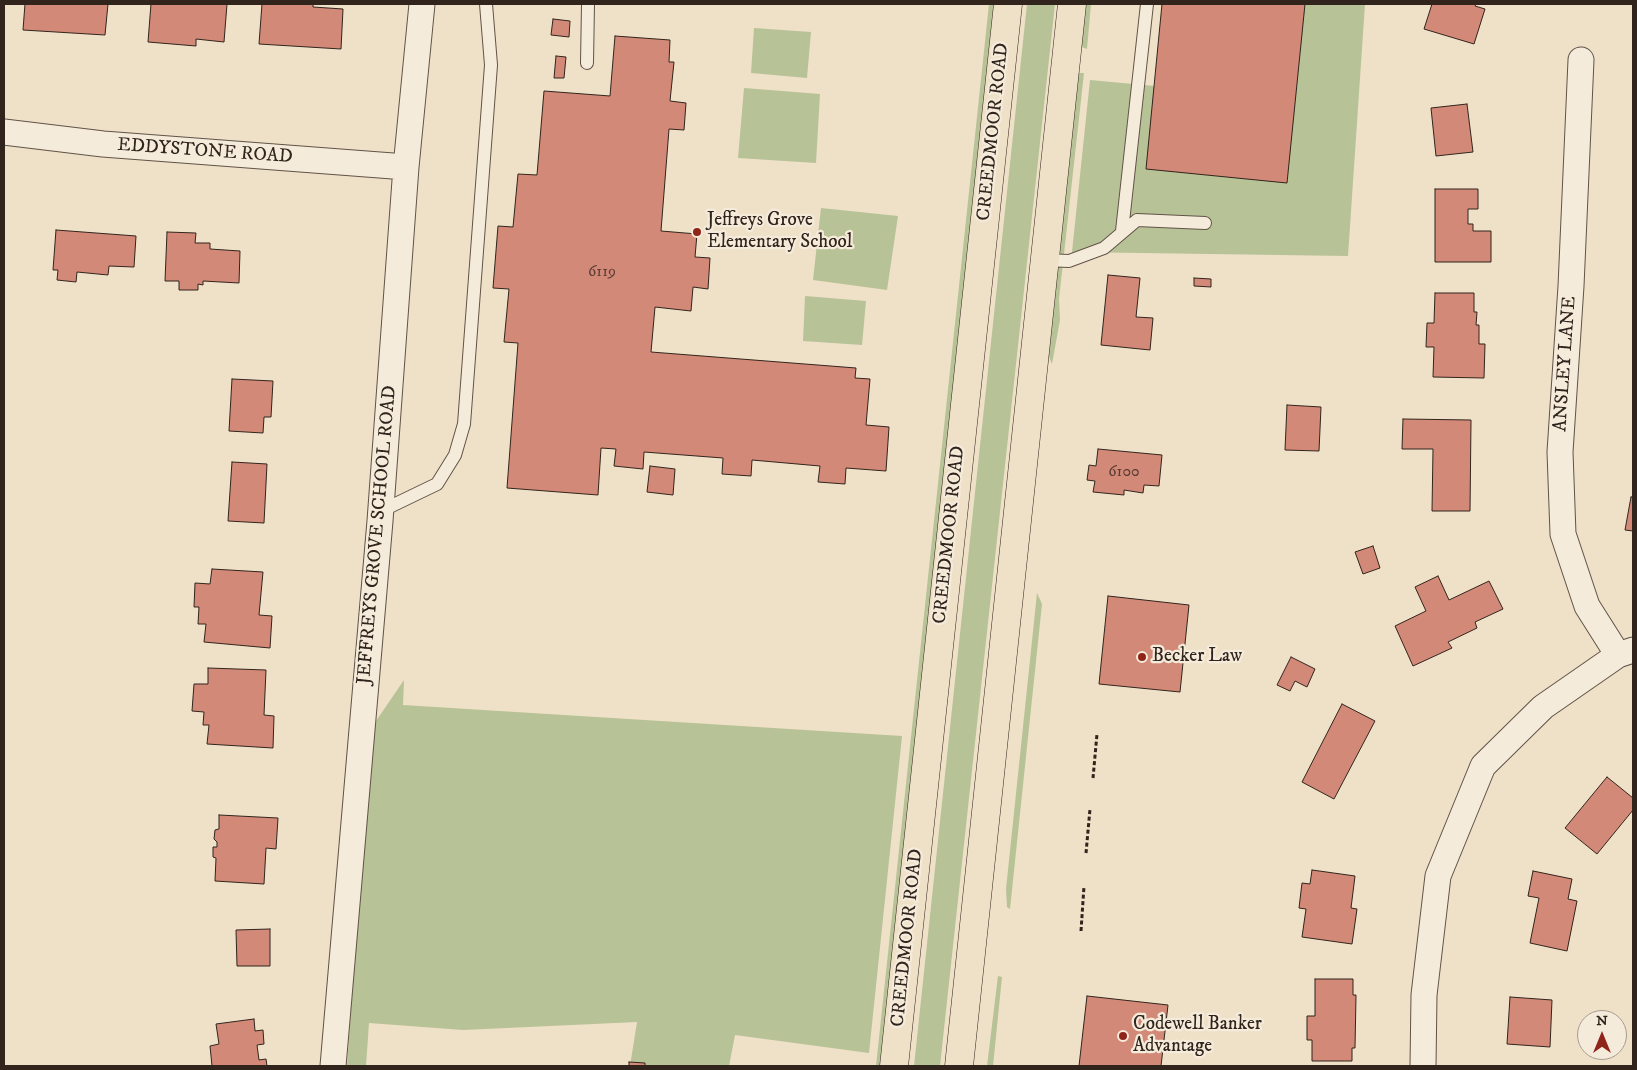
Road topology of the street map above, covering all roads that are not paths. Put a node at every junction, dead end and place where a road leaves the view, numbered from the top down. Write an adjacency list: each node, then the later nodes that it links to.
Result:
1 (422, 4): 10 (street, JEFFREYS GROVE SCHOOL ROAD)
2 (486, 4): 14 (lane)
3 (588, 4): 8 (lane)
4 (1008, 4): 17 (main road, CREEDMOOR ROAD)
5 (1072, 4): 13 (main road)
6 (1147, 4): 12 (lane)
7 (1581, 60): 15 (street, ANSLEY LANE)
8 (587, 63)
9 (4, 132): 10 (street, EDDYSTONE ROAD)
10 (406, 167): 14 (street, JEFFREYS GROVE SCHOOL ROAD)
11 (1205, 223): 12 (lane)
12 (1122, 231): 13 (lane)
13 (1044, 260): 18 (main road)
14 (381, 511): 16 (street, JEFFREYS GROVE SCHOOL ROAD)
15 (1626, 652): 19 (street)
16 (333, 1066)
17 (894, 1066)
18 (959, 1066)
19 (1423, 1066)

